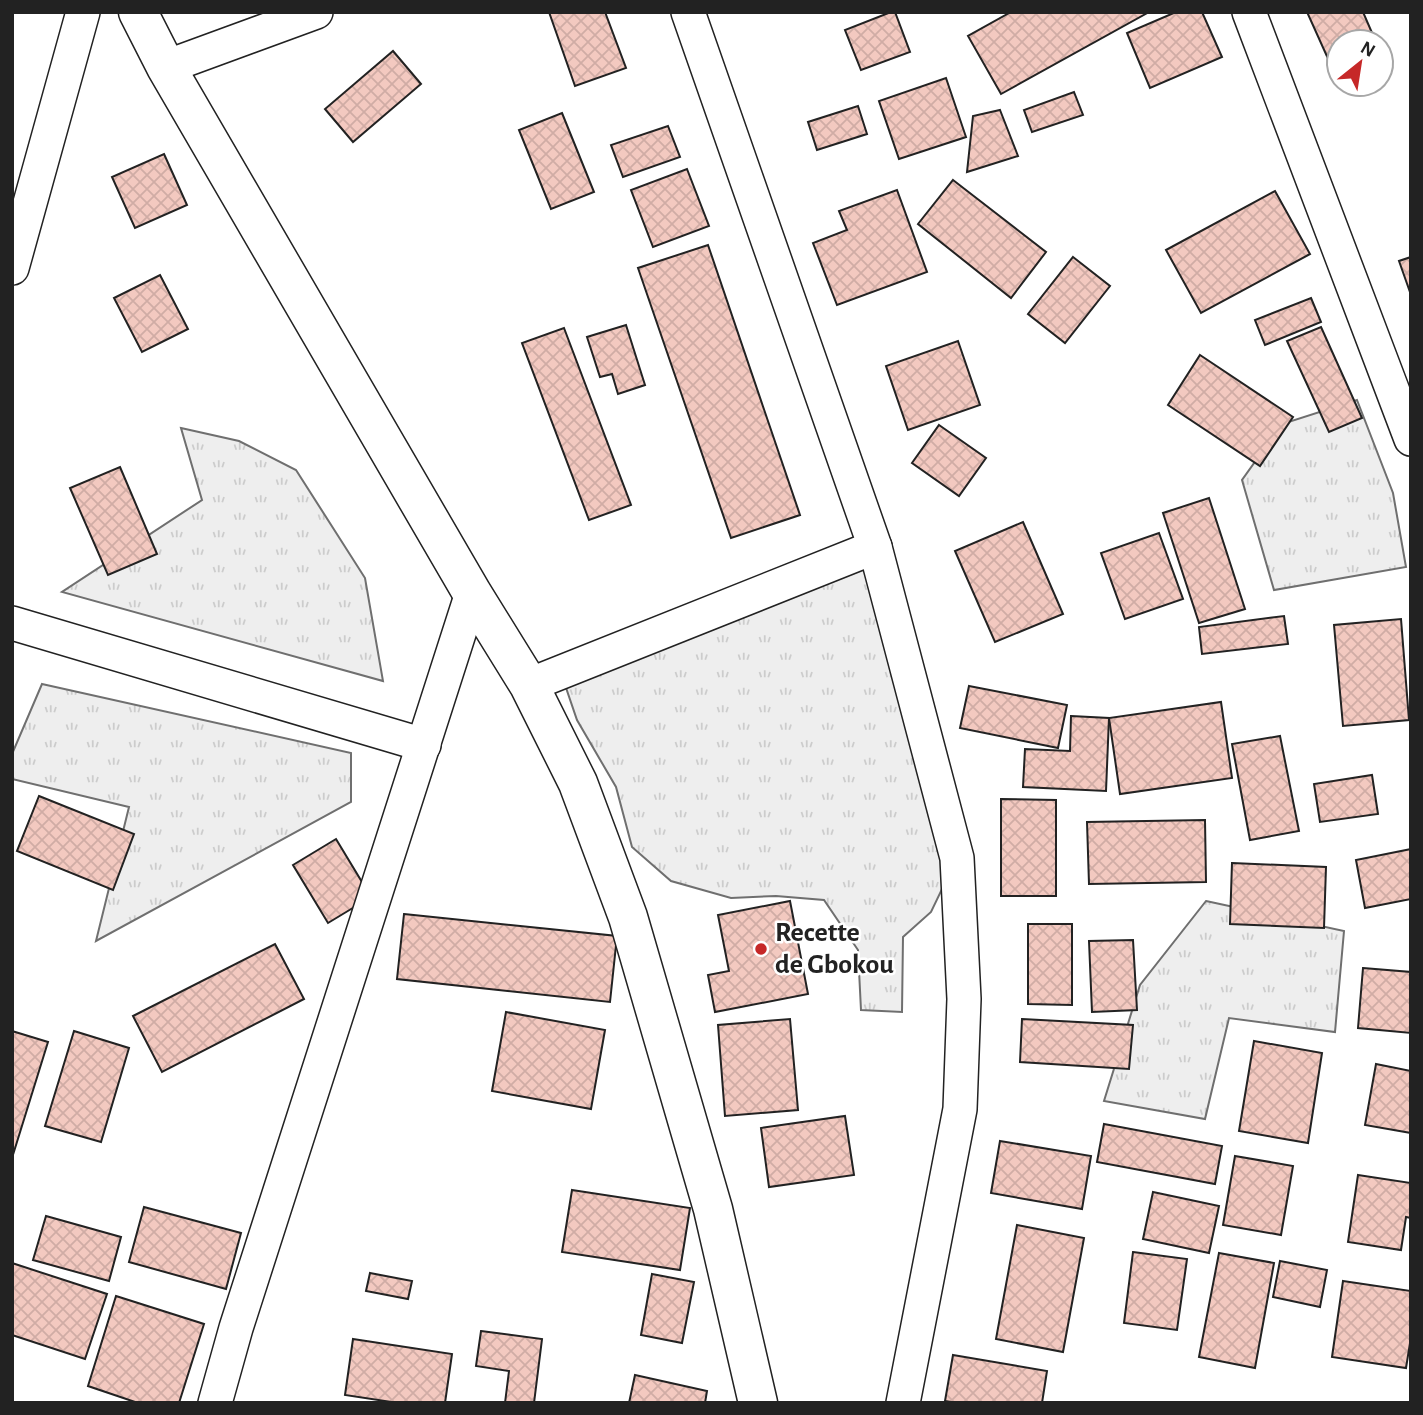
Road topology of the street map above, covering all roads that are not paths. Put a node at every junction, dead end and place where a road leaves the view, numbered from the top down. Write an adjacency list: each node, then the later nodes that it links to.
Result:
1 (83, 12): 7 (street)
2 (138, 12): 6 (street)
3 (316, 12): 6 (street)
4 (688, 12): 10 (street)
5 (1248, 12): 9 (street)
6 (166, 67): 11 (street)
7 (19, 221): 8 (street)
8 (12, 268)
9 (1411, 439)
10 (875, 547): 13 (street); 17 (street)
11 (472, 593): 13 (street); 14 (street)
12 (12, 623): 14 (street)
13 (528, 685): 16 (street)
14 (424, 745): 15 (street)
15 (215, 1403)
16 (758, 1403)
17 (903, 1403)

